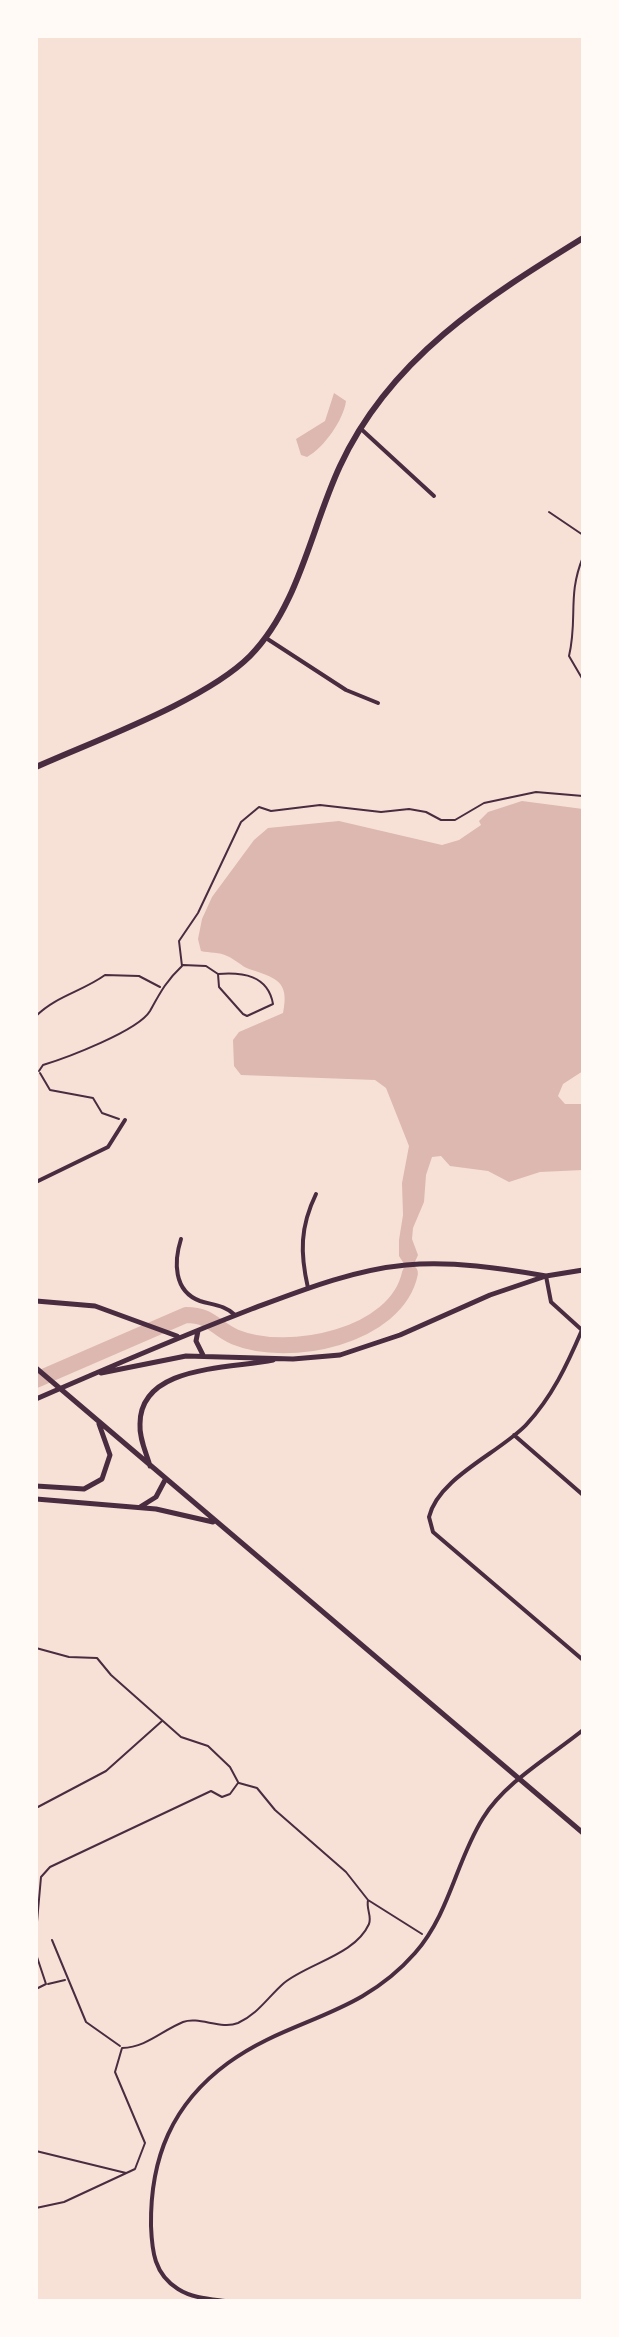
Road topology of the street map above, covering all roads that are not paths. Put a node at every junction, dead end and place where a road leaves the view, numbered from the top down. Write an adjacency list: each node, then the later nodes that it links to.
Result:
1 (583, 238): 2 (main road)
2 (360, 428): 3 (street); 4 (main road)
3 (434, 496)
4 (266, 638): 5 (street); 6 (main road)
5 (378, 703)
6 (36, 767)
7 (125, 1120): 8 (street)
8 (36, 1182)
9 (316, 1194): 13 (street)
10 (181, 1239): 15 (street)
11 (583, 1270): 12 (street)
12 (546, 1276): 13 (street); 17 (street); 20 (street)
13 (308, 1288): 15 (street)
14 (36, 1301): 18 (street)
15 (235, 1315): 16 (street)
16 (198, 1330): 18 (street); 19 (street)
17 (583, 1331): 25 (street)
18 (180, 1337): 22 (street)
19 (203, 1355): 20 (street); 22 (street)
20 (281, 1359): 26 (street)
21 (36, 1368): 24 (street)
22 (89, 1377): 23 (street)
23 (36, 1399)
24 (98, 1423): 26 (street); 28 (street)
25 (514, 1435): 29 (street); 33 (street)
26 (150, 1467): 27 (street)
27 (165, 1480): 31 (street); 32 (street)
28 (36, 1486)
29 (583, 1495)
30 (36, 1499): 31 (street)
31 (139, 1508): 32 (street)
32 (216, 1523): 35 (street)
33 (583, 1660)
34 (583, 1730): 35 (street)
35 (520, 1781): 36 (street); 37 (street)
36 (583, 1833)
37 (225, 2301)

